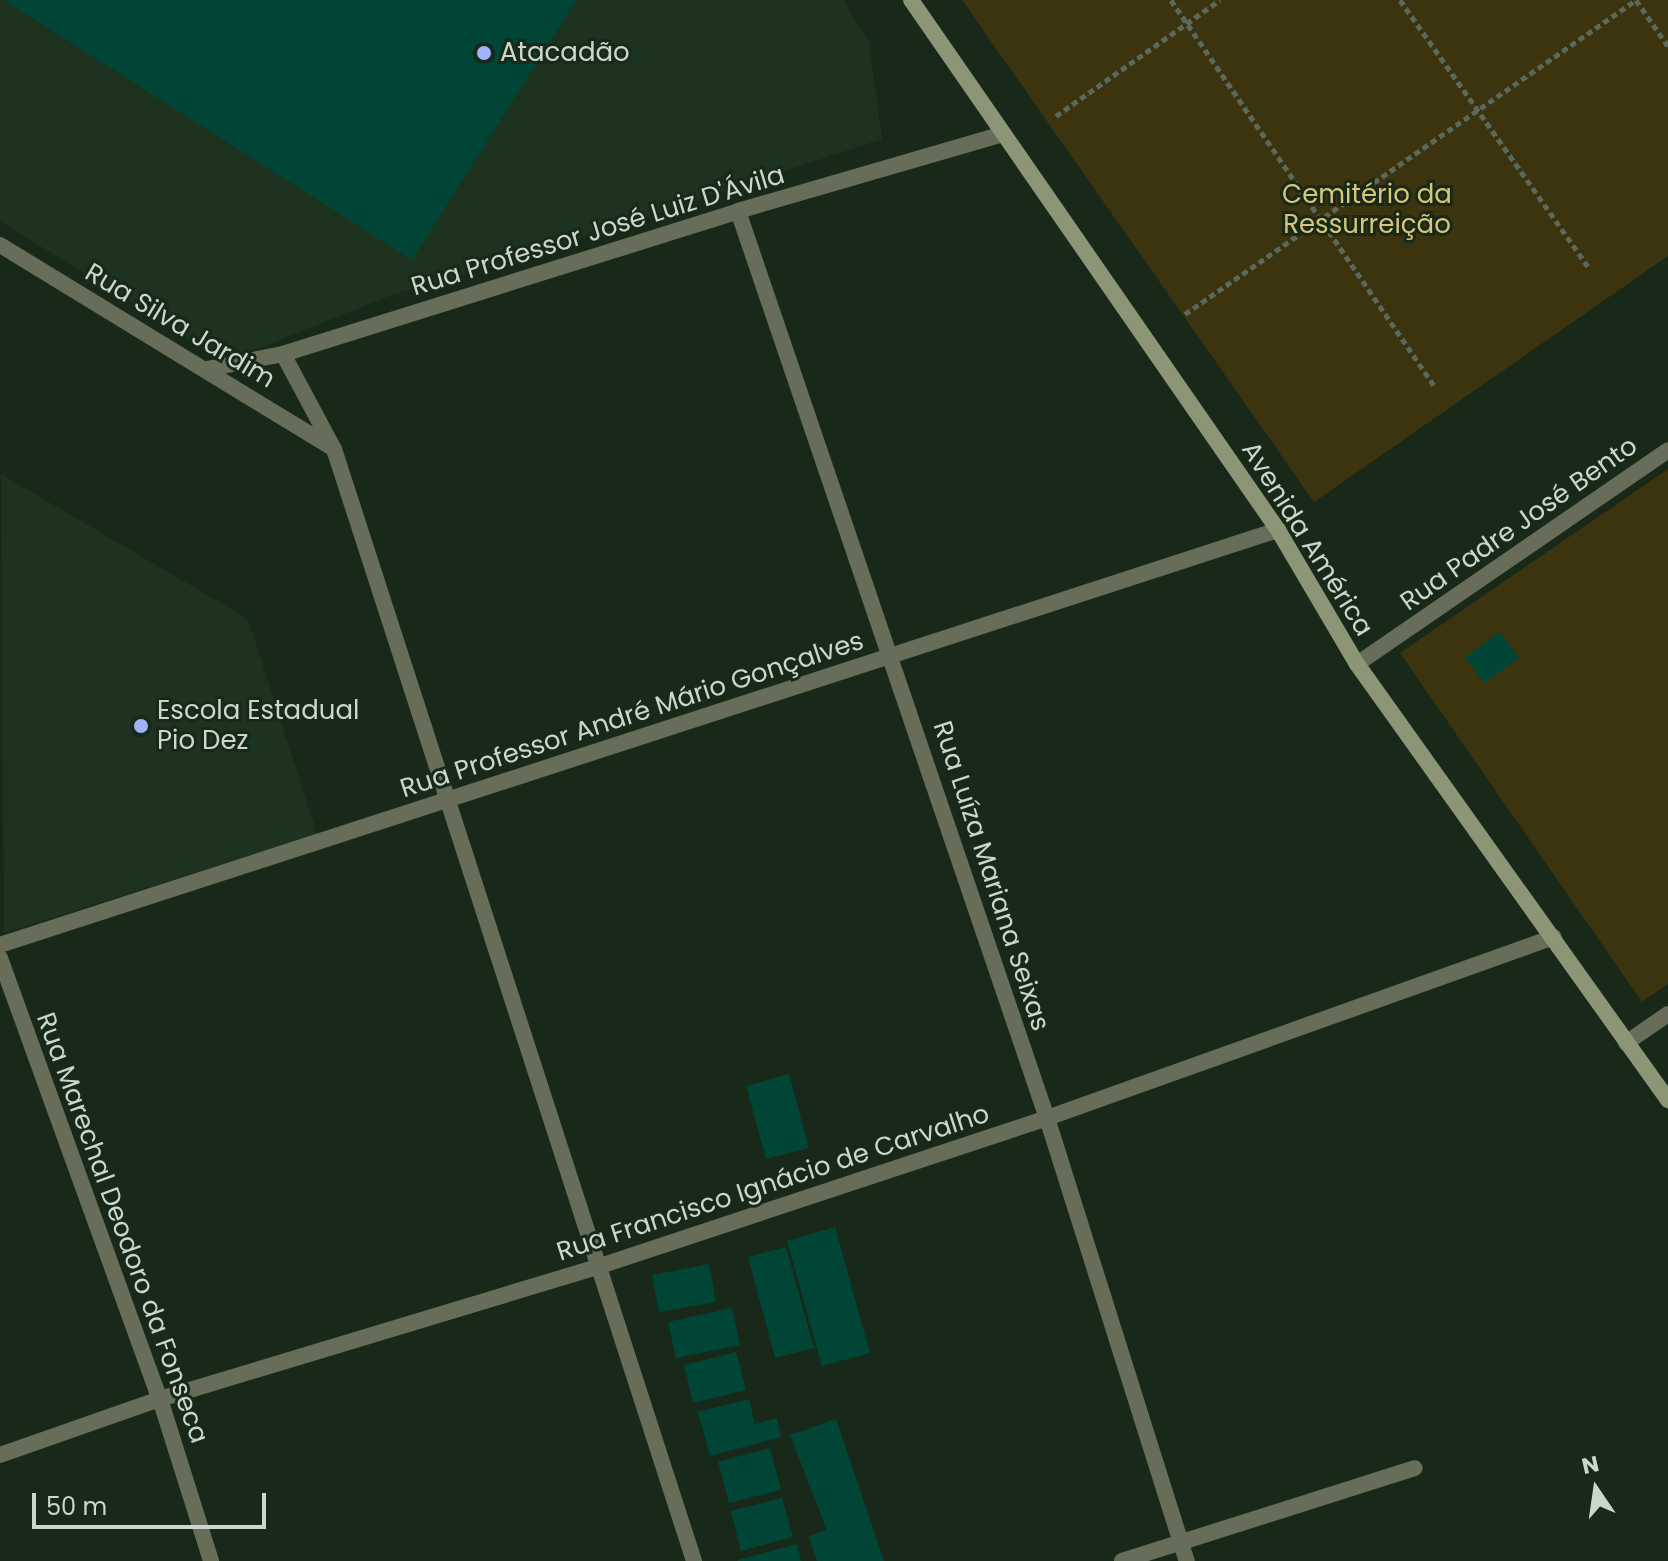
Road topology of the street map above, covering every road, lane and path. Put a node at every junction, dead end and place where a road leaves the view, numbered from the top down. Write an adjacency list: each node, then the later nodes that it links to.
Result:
1 (911, 0): 10 (street, Avenida América)
2 (1171, 0): 6 (path)
3 (1220, 0): 6 (path)
4 (1400, 0): 8 (path)
5 (1636, 0): 7 (path); 8 (path)
6 (1187, 23): 9 (path); 12 (path)
7 (1668, 46)
8 (1478, 110): 12 (path); 14 (path)
9 (1056, 116)
10 (1003, 134): 11 (street, Rua Professor José Luiz D'Ávila); 21 (street, Avenida América)
11 (738, 211): 16 (street, Rua Professor José Luiz D'Ávila); 22 (street, Rua Luíza Mariana Seixas)
12 (1320, 219): 15 (path); 18 (path)
13 (0, 245): 17 (street, Rua Silva Jardim)
14 (1588, 267)
15 (1185, 314)
16 (283, 354): 17 (street, Rua Professor José Luiz D'Ávila); 19 (street)
17 (207, 369): 19 (street, Rua Silva Jardim)
18 (1434, 386)
19 (334, 449): 24 (street)
20 (1668, 450): 23 (street, Rua Padre José Bento)
21 (1278, 530): 22 (street, Rua Professor André Mário Gonçalves); 23 (street, Avenida América)
22 (892, 655): 24 (street, Rua Professor André Mário Gonçalves); 31 (street, Rua Luíza Mariana Seixas)
23 (1357, 664): 25 (street, Avenida América)
24 (444, 801): 26 (street, Rua Professor André Mário Gonçalves); 32 (street)
25 (1554, 937): 29 (street, Avenida América); 31 (street, Rua Francisco Ignácio de Carvalho)
26 (0, 945)
27 (0, 958): 33 (street, Rua Marechal Deodoro da Fonseca)
28 (1668, 1014): 29 (street)
29 (1626, 1043): 30 (street, Avenida América)
30 (1668, 1100)
31 (1047, 1118): 32 (street, Rua Francisco Ignácio de Carvalho); 36 (street, Rua Luíza Mariana Seixas)
32 (597, 1267): 33 (street, Rua Francisco Ignácio de Carvalho); 38 (street)
33 (160, 1399): 34 (street, Rua Francisco Ignácio de Carvalho); 37 (street, Rua Marechal Deodoro da Fonseca)
34 (0, 1455)
35 (1415, 1468): 36 (street)
36 (1181, 1542): 39 (street); 40 (street, Rua Luíza Mariana Seixas)
37 (211, 1561)
38 (694, 1561)
39 (1122, 1561)
40 (1187, 1561)

